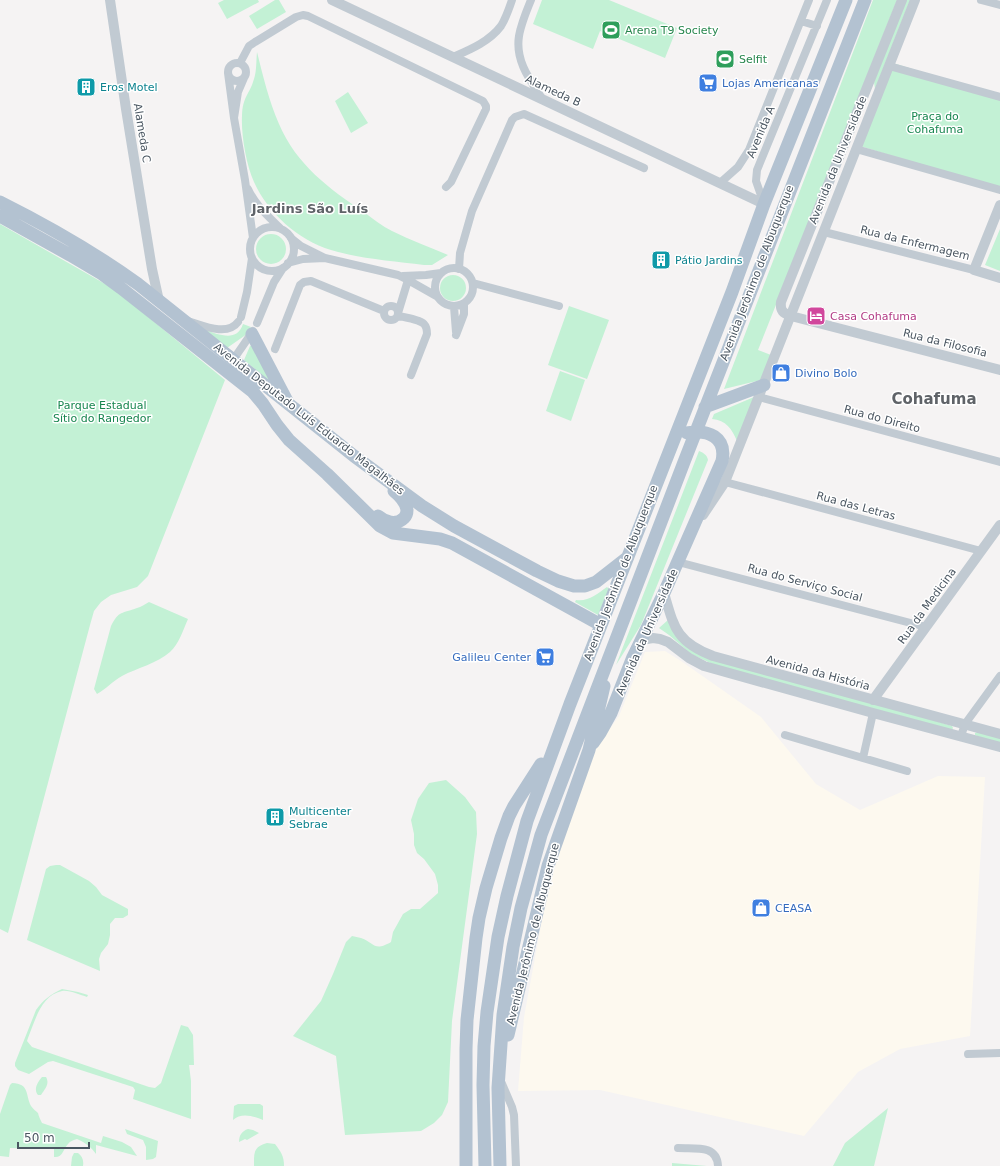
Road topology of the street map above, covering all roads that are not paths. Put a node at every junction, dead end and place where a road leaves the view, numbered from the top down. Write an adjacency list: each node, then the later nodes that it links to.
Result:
1 (110, 0): 43 (street, Alameda C)
2 (332, 0): 15 (street, Alameda B)
3 (512, 0): 15 (street)
4 (531, 0): 23 (street)
5 (809, 0): 13 (street, Avenida A)
6 (827, 0): 14 (street, Avenida A)
7 (846, 0): 34 (main road, Avenida Jerônimo de Albuquerque)
8 (865, 0): 67 (main road, Avenida Jerônimo de Albuquerque)
9 (902, 0): 20 (street, Avenida da Universidade)
10 (915, 0): 17 (street, Avenida da Universidade)
11 (981, 0): 12 (street)
12 (1000, 5)
13 (802, 21): 14 (street); 30 (street, Avenida A)
14 (817, 26): 34 (street, Avenida A)
15 (452, 57): 23 (street, Alameda B)
16 (240, 63): 18 (street); 19 (street); 31 (street)
17 (889, 66): 21 (street); 22 (street, Avenida da Universidade)
18 (228, 73): 19 (street); 26 (street)
19 (244, 78): 26 (street)
20 (864, 94): 22 (street); 24 (street, Avenida da Universidade)
21 (1000, 97)
22 (876, 98): 25 (street, Avenida da Universidade)
23 (543, 100): 30 (street, Alameda B)
24 (857, 113): 25 (street); 58 (street, Avenida da Universidade)
25 (869, 117): 27 (street, Avenida da Universidade)
26 (234, 118): 29 (street)
27 (856, 149): 32 (street); 37 (street, Avenida da Universidade)
28 (644, 168): 44 (street)
29 (245, 180): 38 (street); 39 (street)
30 (720, 183): 34 (street, Alameda B)
31 (446, 187)
32 (1000, 190)
33 (0, 202): 51 (main road, Avenida Deputado Luís Eduardo Magalhães)
34 (764, 204): 69 (main road, Avenida Jerônimo de Albuquerque)
35 (1000, 205): 45 (street)
36 (0, 216): 70 (main road, Avenida Deputado Luís Eduardo Magalhães)
37 (824, 232): 45 (street, Rua da Enfermagem); 58 (street, Avenida da Universidade)
38 (287, 234): 39 (street); 41 (street); 42 (street)
39 (253, 238): 40 (street)
40 (252, 258): 42 (street); 59 (street)
41 (325, 258): 42 (street); 47 (street)
42 (286, 266): 60 (street)
43 (152, 269): 51 (street); 53 (street, Alameda C)
44 (459, 269): 46 (street); 50 (street)
45 (974, 270): 48 (street, Rua da Enfermagem)
46 (441, 273): 47 (street); 52 (street)
47 (398, 275): 49 (street)
48 (1000, 278)
49 (408, 280): 52 (street); 57 (street)
50 (473, 283): 54 (street); 55 (street)
51 (138, 284): 53 (main road, Avenida Deputado Luís Eduardo Magalhães)
52 (438, 297): 56 (street)
53 (159, 301): 59 (main road, Avenida Deputado Luís Eduardo Magalhães)
54 (464, 304): 56 (street); 56 (street)
55 (559, 306)
56 (454, 307)
57 (398, 314): 61 (street); 64 (street)
58 (791, 316): 63 (street, Rua da Filosofia); 65 (street, Avenida da Universidade)
59 (183, 320): 62 (main road, Avenida Deputado Luís Eduardo Magalhães)
60 (254, 329): 62 (street); 66 (main road)
61 (275, 350)
62 (233, 360): 66 (main road, Avenida Deputado Luís Eduardo Magalhães)
63 (1000, 370)
64 (411, 375)
65 (761, 391): 67 (main road); 72 (street, Rua do Direito); 73 (street, Avenida da Universidade)
66 (290, 406): 71 (main road, Avenida Deputado Luís Eduardo Magalhães)
67 (705, 407): 68 (main road, Avenida Jerônimo de Albuquerque)
68 (695, 431): 69 (main road, Avenida da Universidade); 75 (main road, Avenida da Universidade); 85 (main road, Avenida Jerônimo de Albuquerque)
69 (676, 434): 77 (main road, Avenida Jerônimo de Albuquerque)
70 (289, 440): 71 (main road); 80 (main road, Avenida Deputado Luís Eduardo Magalhães)
71 (354, 456): 77 (main road, Avenida Deputado Luís Eduardo Magalhães)
72 (1000, 462)
73 (725, 482): 75 (street, Avenida da Universidade); 76 (street, Rua das Letras)
74 (1000, 525): 76 (street, Rua da Medicina)
75 (690, 533): 78 (main road, Avenida da Universidade)
76 (981, 551): 81 (street, Rua da Medicina)
77 (628, 557): 80 (main road, Avenida Jerônimo de Albuquerque)
78 (678, 562): 79 (main road, Avenida da Universidade); 81 (street, Rua do Serviço Social)
79 (664, 593): 82 (street, Avenida da História); 83 (main road, Avenida da Universidade)
80 (601, 625): 93 (main road, Avenida Jerônimo de Albuquerque)
81 (926, 627): 87 (street, Rua da Medicina)
82 (678, 631): 84 (street); 87 (street, Avenida da História)
83 (640, 640): 84 (street); 95 (main road, Avenida da Universidade)
84 (668, 642): 88 (street)
85 (612, 647): 95 (main road); 100 (main road, Avenida Jerônimo de Albuquerque)
86 (1000, 676): 89 (street)
87 (873, 700): 89 (street, Avenida da História)
88 (873, 713): 92 (street); 96 (street)
89 (965, 724): 90 (street, Avenida da História); 92 (street)
90 (1000, 734)
91 (786, 735): 96 (street)
92 (961, 736): 94 (street)
93 (555, 743): 102 (main road); 103 (main road, Avenida Jerônimo de Albuquerque)
94 (1000, 747)
95 (589, 750): 100 (main road, Avenida Jerônimo de Albuquerque)
96 (863, 758): 97 (street)
97 (907, 770)
98 (1000, 1053): 99 (street)
99 (968, 1054)
100 (498, 1074): 104 (main road, Avenida Jerônimo de Albuquerque); 105 (street)
101 (678, 1148): 106 (street)
102 (466, 1166)
103 (485, 1166)
104 (500, 1166)
105 (516, 1166)
106 (718, 1166)

